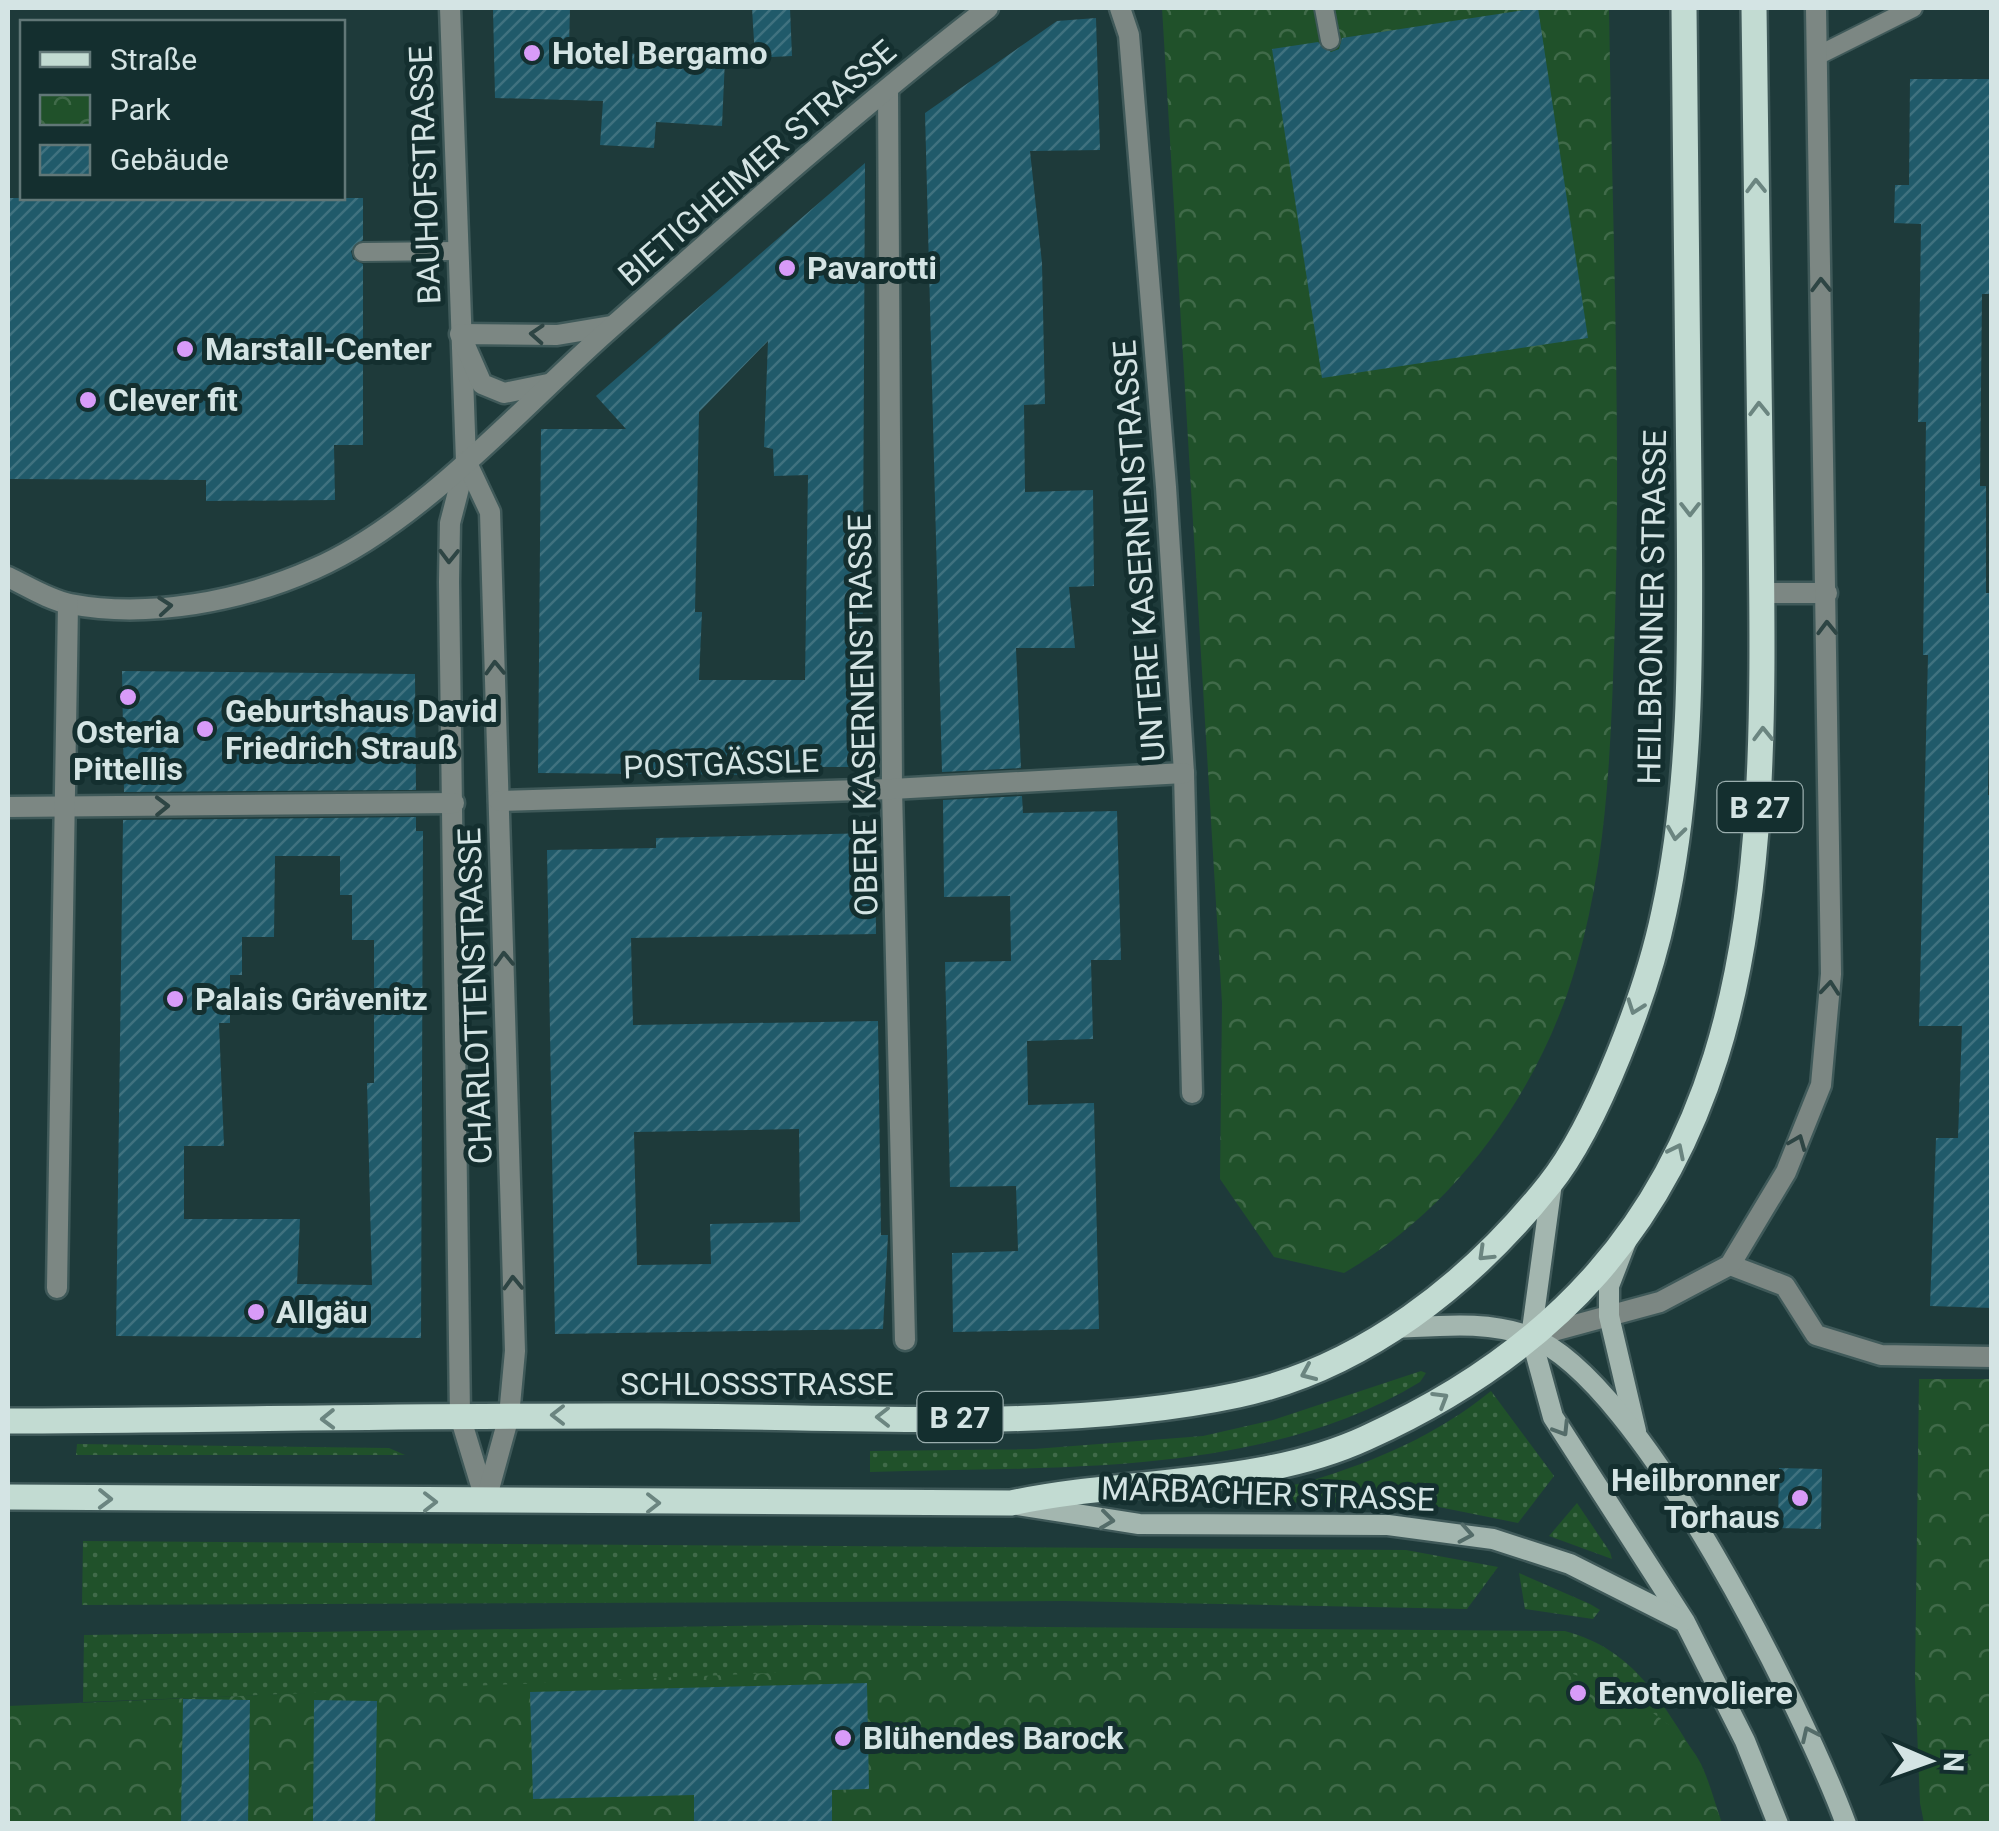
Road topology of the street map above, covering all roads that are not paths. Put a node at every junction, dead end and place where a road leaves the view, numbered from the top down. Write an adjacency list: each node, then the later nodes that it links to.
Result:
1 (450, 8): 14 (street, BAUHOFSTRASSE)
2 (988, 8): 12 (street, BIETIGHEIMER STRASSE)
3 (1120, 8): 23 (street, UNTERE KASERNENSTRASSE)
4 (1324, 8): 10 (lane)
5 (1684, 8): 30 (main road, HEILBRONNER STRASSE / B 27, one-way to 30)
6 (1754, 8): 21 (main road, B 27, one-way to 6)
7 (1816, 8): 11 (street)
8 (1913, 8): 9 (lane)
9 (1879, 16): 11 (lane)
10 (1330, 40)
11 (1817, 56): 20 (street, one-way to 11)
12 (888, 89): 15 (street, BIETIGHEIMER STRASSE); 24 (street, OBERE KASERNENSTRASSE)
13 (363, 252): 14 (lane)
14 (456, 252): 16 (street, BAUHOFSTRASSE)
15 (613, 326): 16 (street, BIETIGHEIMER STRASSE, one-way to 16); 17 (street, BIETIGHEIMER STRASSE)
16 (460, 334): 17 (street); 18 (street, BAUHOFSTRASSE)
17 (550, 384): 18 (street, BIETIGHEIMER STRASSE)
18 (466, 460): 22 (street, BIETIGHEIMER STRASSE, one-way to 18); 25 (street, CHARLOTTENSTRASSE, one-way to 18); 26 (street, CHARLOTTENSTRASSE, one-way to 26)
19 (8, 577): 22 (street, BIETIGHEIMER STRASSE)
20 (1827, 593): 21 (street); 32 (street, one-way to 20)
21 (1762, 594): 31 (main road, B 27, one-way to 21)
22 (68, 604): 28 (street)
23 (1184, 774): 24 (street, POSTGÄSSLE); 29 (street, UNTERE KASERNENSTRASSE)
24 (892, 789): 25 (street, POSTGÄSSLE); 37 (street, OBERE KASERNENSTRASSE)
25 (500, 801): 40 (street, CHARLOTTENSTRASSE, one-way to 25)
26 (454, 803): 28 (street, one-way to 26); 39 (street, CHARLOTTENSTRASSE)
27 (8, 807): 28 (street)
28 (64, 807): 33 (street)
29 (1192, 1093)
30 (1552, 1182): 35 (main road, SCHLOSSSTRASSE / B 27, one-way to 35); 36 (main road)
31 (1628, 1235): 34 (main road); 36 (main road, B 27)
32 (1730, 1265): 34 (street); 38 (street)
33 (57, 1288)
34 (1609, 1316): 36 (street); 42 (main road)
35 (1395, 1328): 36 (main road); 40 (main road, SCHLOSSSTRASSE / B 27, one-way to 40)
36 (1531, 1337): 42 (main road); 45 (main road, B 27, one-way to 36); 46 (main road, one-way to 46)
37 (905, 1340)
38 (1992, 1357)
39 (460, 1416): 40 (main road, SCHLOSSSTRASSE / B 27); 41 (main road, SCHLOSSSTRASSE / B 27, one-way to 41); 44 (street, CHARLOTTENSTRASSE)
40 (509, 1416): 44 (street, CHARLOTTENSTRASSE)
41 (8, 1422)
42 (1638, 1438): 48 (main road, one-way to 42)
43 (8, 1497): 44 (main road, B 27, one-way to 44)
44 (486, 1502): 45 (main road, B 27, one-way to 45)
45 (1011, 1503): 46 (main road, MARBACHER STRASSE, one-way to 46)
46 (1685, 1622): 47 (main road)
47 (1778, 1824)
48 (1846, 1824)

